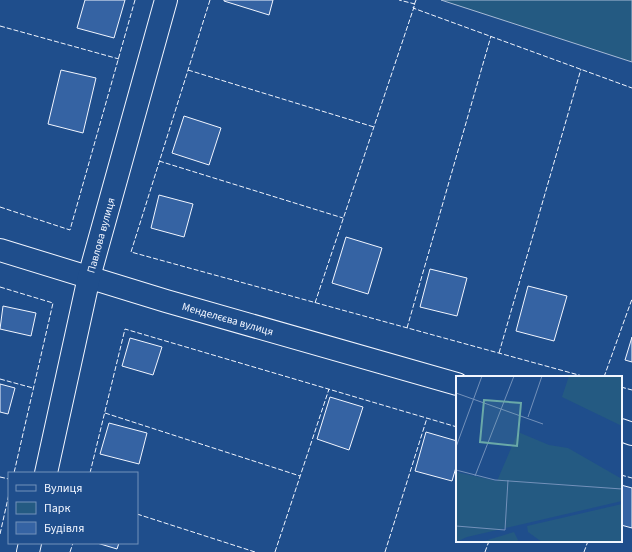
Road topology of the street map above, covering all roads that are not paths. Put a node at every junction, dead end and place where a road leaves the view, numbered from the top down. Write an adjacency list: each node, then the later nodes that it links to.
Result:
1 (166, 0): 3 (street, Павлова вулиця)
2 (0, 250): 3 (street, Менделєєва вулиця)
3 (89, 277): 4 (street, Менделєєва вулиця); 7 (street, Павлова вулиця)
4 (456, 384)
5 (622, 430): 6 (street)
6 (632, 434)
7 (46, 472)

